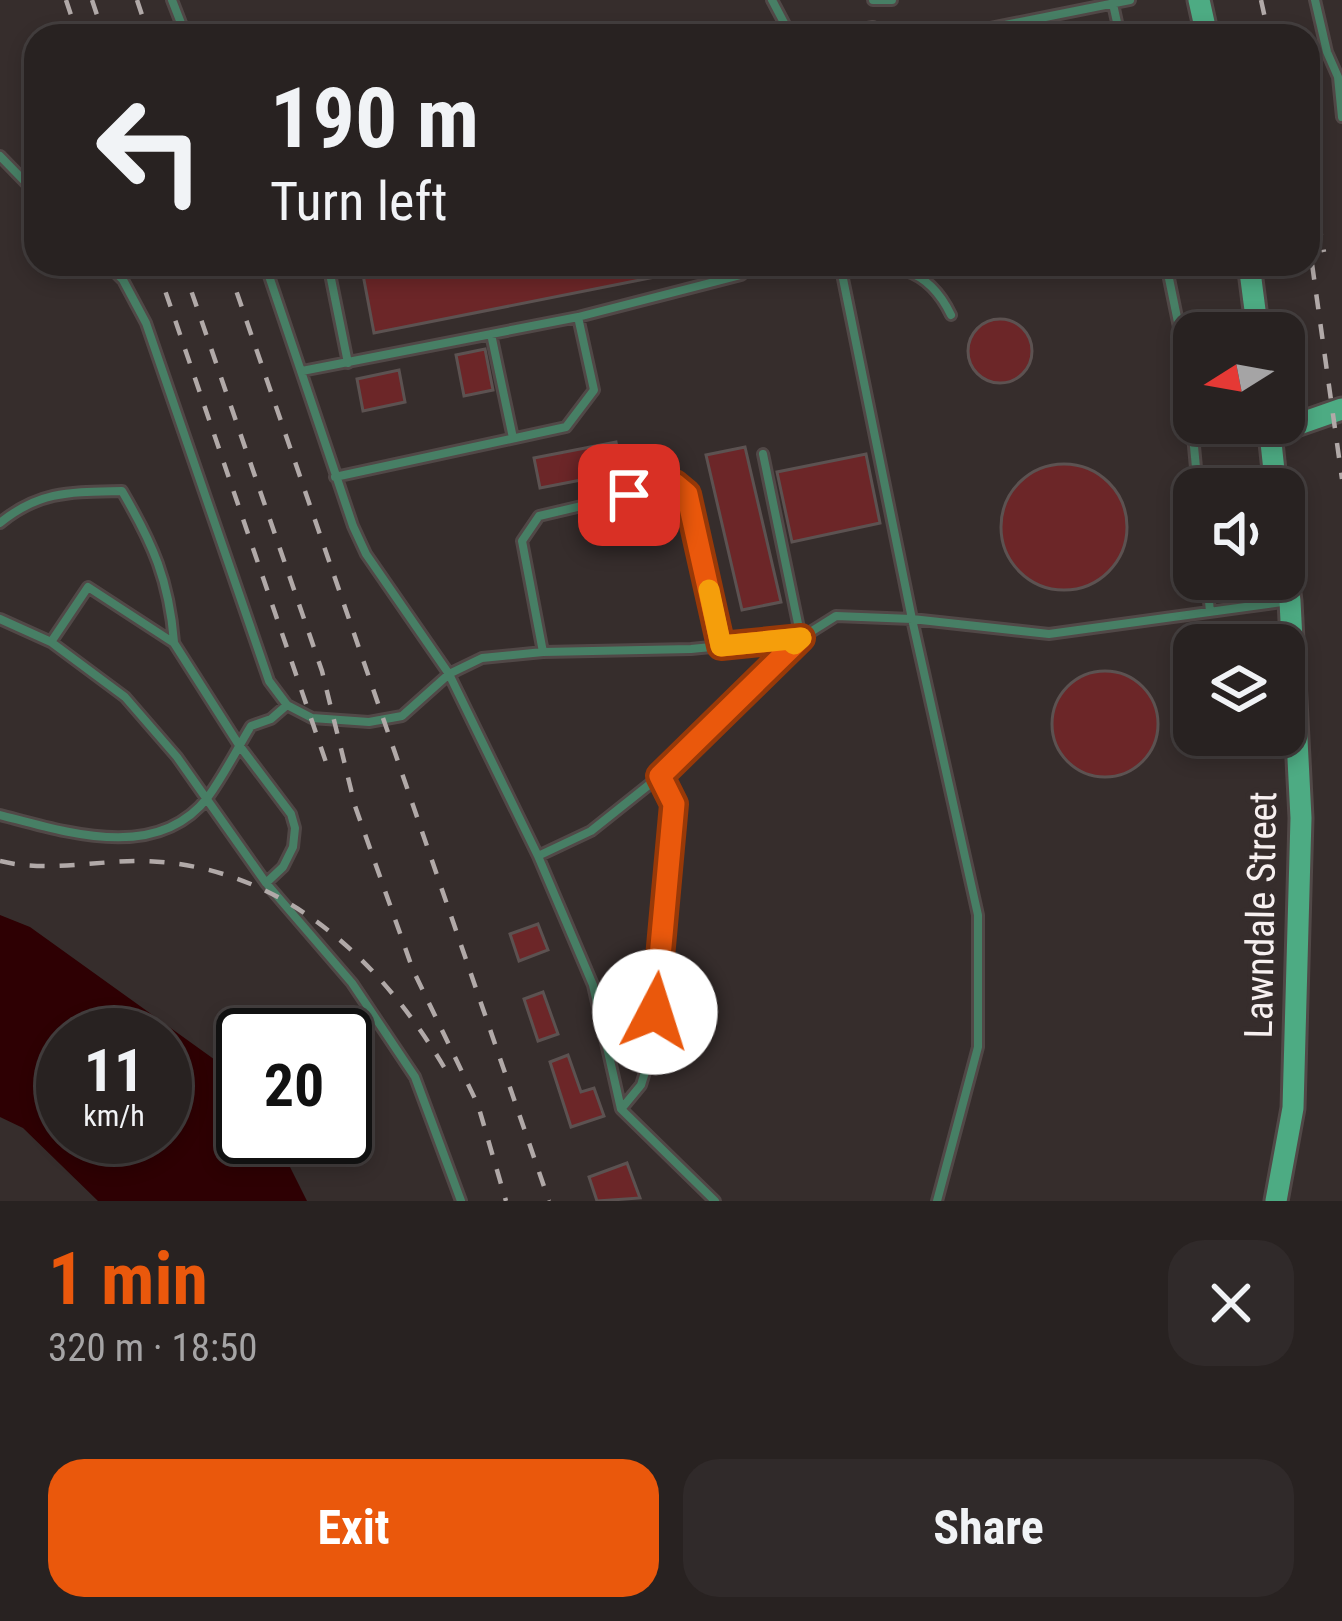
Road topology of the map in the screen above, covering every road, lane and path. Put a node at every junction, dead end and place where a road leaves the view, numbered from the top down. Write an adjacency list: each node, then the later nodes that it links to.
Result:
1 (873, 0): 2 (lane)
2 (892, 0)
3 (1130, 0): 5 (lane)
4 (1315, 0): 8 (lane)
5 (1113, 4): 6 (lane); 7 (lane)
6 (1011, 24)
7 (1117, 24)
8 (1342, 117)
9 (0, 156): 10 (lane)
10 (24, 181)
11 (119, 276): 43 (lane)
12 (269, 276): 24 (lane)
13 (330, 276): 23 (lane)
14 (733, 276): 21 (lane)
15 (842, 276): 36 (lane)
16 (917, 276): 20 (lane)
17 (1168, 276): 29 (lane)
18 (1251, 276): 19 (main road)
19 (1256, 312)
20 (951, 315)
21 (578, 317): 22 (lane); 27 (lane)
22 (491, 334): 23 (lane); 27 (lane)
23 (348, 363): 24 (lane)
24 (302, 371): 30 (lane)
25 (1342, 410): 26 (main road)
26 (1305, 419)
27 (513, 438): 30 (lane)
28 (763, 454): 37 (lane)
29 (1196, 468)
30 (335, 476): 42 (lane)
31 (0, 523): 39 (lane)
32 (1209, 600): 34 (lane)
33 (1290, 601): 34 (lane); 54 (main road, Lawndale Street)
34 (1210, 612): 36 (lane)
35 (0, 619): 38 (lane)
36 (912, 619): 37 (lane); 53 (lane)
37 (801, 638): 40 (lane); 45 (lane)
38 (51, 642): 39 (lane); 46 (lane)
39 (174, 643): 44 (lane)
40 (721, 646): 41 (lane); 41 (lane)
41 (543, 652): 42 (lane)
42 (448, 674): 43 (lane); 48 (lane)
43 (287, 706): 44 (lane)
44 (239, 745): 46 (lane); 49 (lane)
45 (660, 776): 48 (lane); 50 (lane)
46 (206, 801): 47 (lane); 49 (lane)
47 (0, 815)
48 (538, 856): 50 (lane)
49 (266, 883): 51 (lane)
50 (621, 1109): 52 (lane)
51 (461, 1201)
52 (716, 1201)
53 (937, 1201)
54 (1276, 1201)

